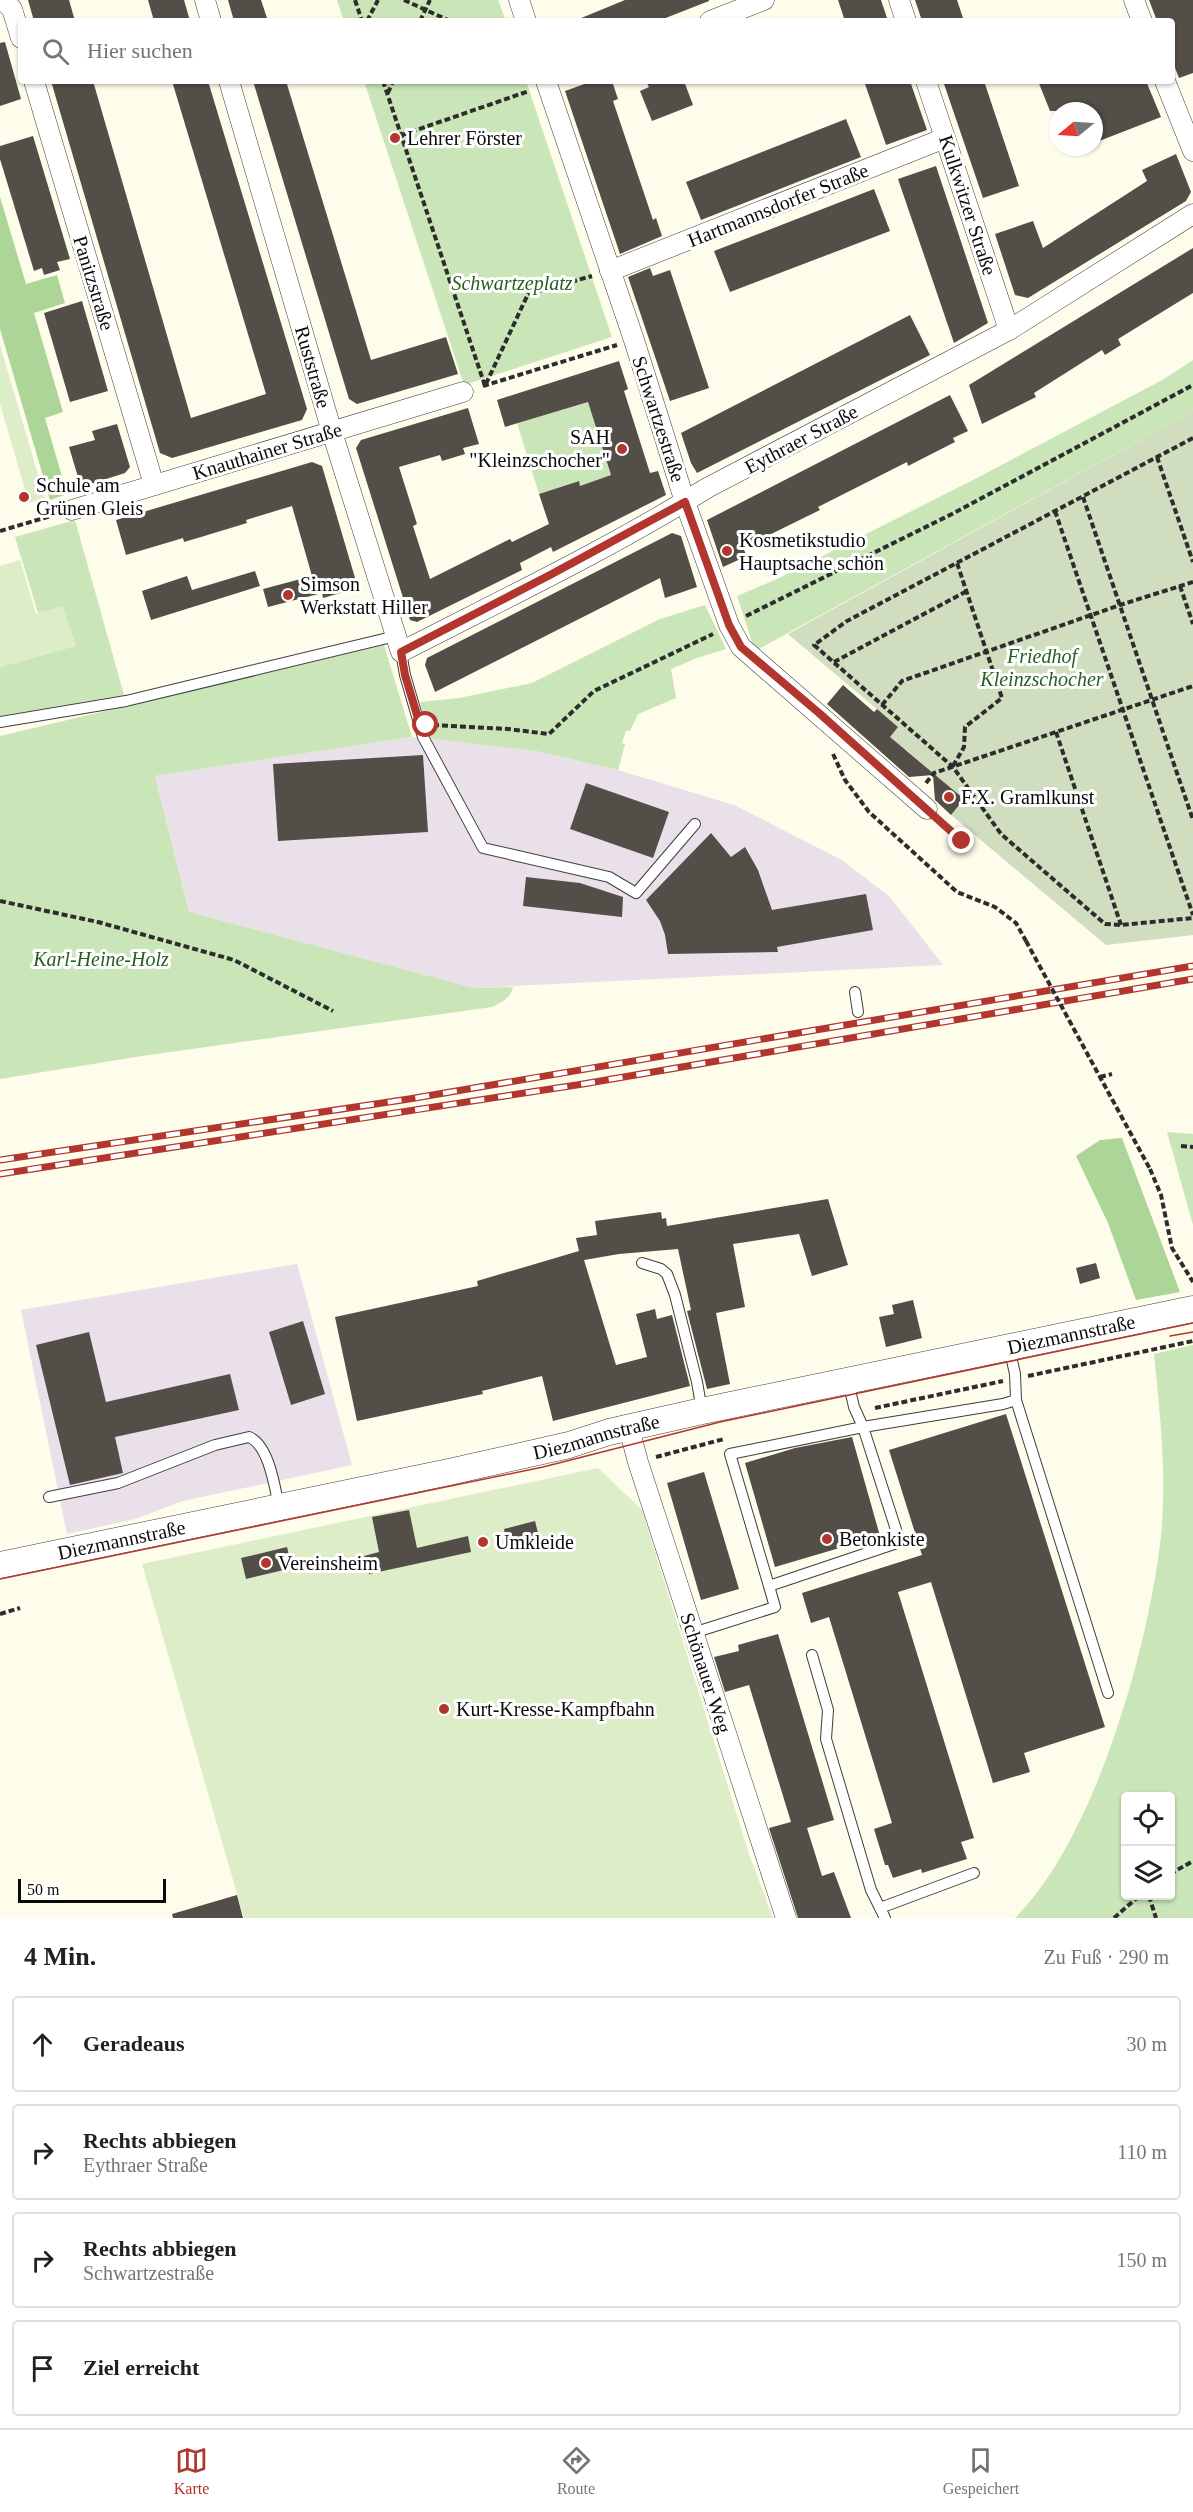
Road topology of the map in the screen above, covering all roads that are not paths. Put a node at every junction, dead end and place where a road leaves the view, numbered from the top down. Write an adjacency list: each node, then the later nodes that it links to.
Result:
1 (3, 0): 12 (street)
2 (205, 0): 7 (street)
3 (519, 0): 8 (street)
4 (764, 0): 9 (street)
5 (899, 0): 10 (street)
6 (1134, 0): 11 (street)
7 (210, 18)
8 (525, 18)
9 (718, 18)
10 (905, 18)
11 (1141, 18)
12 (18, 28)
13 (35, 84): 25 (street, Panitzstraße)
14 (230, 84): 24 (street, Ruststraße)
15 (551, 84): 21 (street, Schwartzestraße)
16 (927, 84): 18 (street, Kulkwitzer Straße)
17 (1166, 84): 19 (street)
18 (945, 138): 21 (street, Hartmannsdorfer Straße); 22 (street, Kulkwitzer Straße)
19 (1193, 151)
20 (1193, 214): 22 (street, Eythraer Straße)
21 (610, 271): 26 (street, Schwartzestraße)
22 (1009, 330): 26 (street, Eythraer Straße)
23 (462, 392): 24 (street, Knauthainer Straße)
24 (332, 432): 25 (street, Knauthainer Straße); 28 (street, Ruststraße)
25 (154, 485): 27 (street, Knauthainer Straße)
26 (685, 502): 28 (street, Eythraer Straße); 30 (street, Schwartzestraße)
27 (72, 510)
28 (398, 644): 29 (lane); 31 (lane)
29 (0, 722)
30 (921, 803)
31 (695, 824)
32 (855, 992): 33 (lane)
33 (858, 1012)
34 (642, 1263): 39 (lane)
35 (1193, 1309): 36 (street, Diezmannstraße)
36 (1009, 1347): 37 (street, Diezmannstraße); 38 (lane)
37 (848, 1381): 39 (street, Diezmannstraße); 40 (lane)
38 (1016, 1400): 40 (lane); 48 (lane)
39 (702, 1411): 41 (street, Diezmannstraße)
40 (863, 1427): 45 (lane); 45 (lane)
41 (629, 1428): 43 (street, Diezmannstraße); 46 (street, Schönauer Weg)
42 (49, 1497): 43 (lane)
43 (279, 1508): 44 (street, Diezmannstraße)
44 (0, 1565)
45 (769, 1586): 46 (lane)
46 (693, 1633): 51 (street, Schönauer Weg)
47 (812, 1655): 50 (lane)
48 (1108, 1693)
49 (974, 1873): 50 (lane)
50 (883, 1913)
51 (786, 1918)

